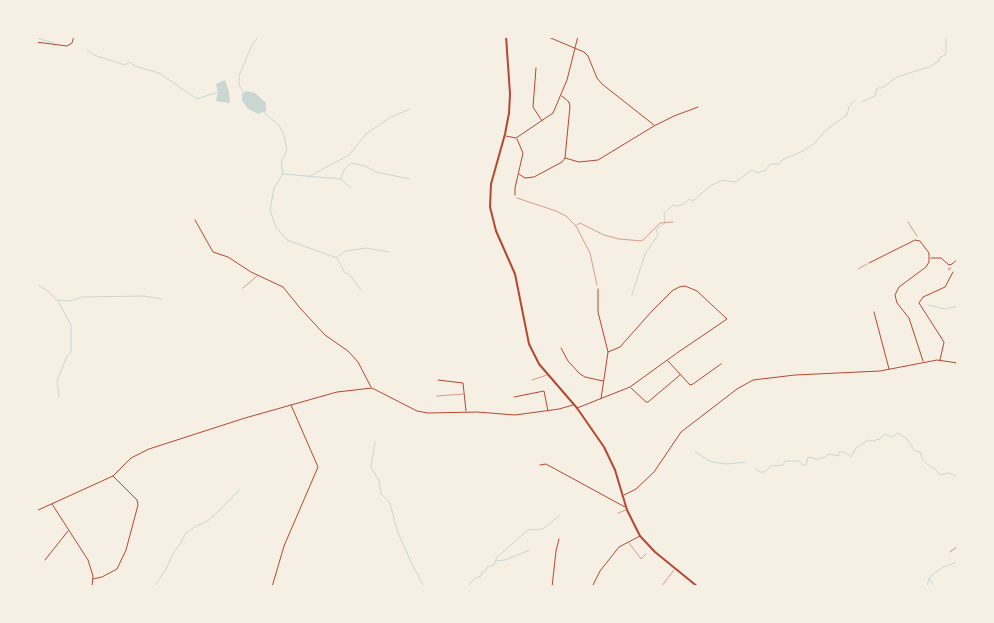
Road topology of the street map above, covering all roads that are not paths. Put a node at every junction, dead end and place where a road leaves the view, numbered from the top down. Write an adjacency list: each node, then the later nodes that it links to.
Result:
1 (74, 36): 5 (street)
2 (506, 36): 12 (main road)
3 (546, 36): 6 (street)
4 (578, 36): 6 (street)
5 (36, 42)
6 (575, 48): 8 (street); 11 (street)
7 (536, 68): 10 (street)
8 (562, 96): 10 (street); 14 (street)
9 (698, 107): 11 (street)
10 (542, 121): 13 (street)
11 (654, 126): 14 (street)
12 (505, 136): 13 (street); 36 (main road)
13 (516, 138): 15 (street)
14 (565, 158): 15 (street)
15 (519, 174): 16 (street)
16 (515, 195)
17 (196, 220): 23 (street)
18 (930, 258): 19 (street); 20 (street); 31 (street)
19 (958, 259)
20 (870, 263): 21 (lane)
21 (858, 269)
22 (953, 272): 30 (street)
23 (258, 275): 24 (lane); 41 (street)
24 (243, 288)
25 (598, 289): 28 (street)
26 (874, 312): 34 (street)
27 (561, 348): 40 (street)
28 (608, 352): 29 (street); 40 (street)
29 (668, 360): 37 (street); 42 (street)
30 (940, 360): 31 (street); 32 (street)
31 (924, 362): 34 (street)
32 (957, 363): 35 (lane)
33 (721, 364): 37 (street)
34 (889, 369): 54 (street)
35 (958, 373)
36 (548, 375): 39 (lane); 48 (main road)
37 (680, 375): 42 (street)
38 (438, 380): 43 (street)
39 (532, 380)
40 (604, 381): 46 (street)
41 (372, 388): 47 (street); 51 (street)
42 (630, 388): 46 (street)
43 (464, 394): 44 (lane); 51 (street)
44 (437, 396)
45 (514, 397): 50 (street)
46 (600, 400): 49 (street)
47 (290, 404): 53 (street); 70 (street)
48 (574, 404): 49 (main road); 50 (street)
49 (577, 408): 54 (main road)
50 (548, 411): 51 (street)
51 (466, 412)
52 (540, 465): 56 (street)
53 (113, 476): 55 (street); 68 (street)
54 (623, 495): 56 (main road)
55 (51, 504): 57 (street); 59 (street)
56 (626, 509): 58 (lane); 60 (main road)
57 (36, 511)
58 (618, 513)
59 (68, 531): 65 (street); 68 (street)
60 (640, 536): 62 (street); 67 (main road)
61 (559, 540): 71 (street)
62 (629, 543): 64 (lane); 72 (street)
63 (646, 554): 64 (lane)
64 (641, 559): 66 (lane)
65 (45, 560)
66 (637, 562)
67 (675, 568): 73 (lane); 74 (main road)
68 (93, 579): 69 (street)
69 (92, 587)
70 (272, 587)
71 (552, 587)
72 (592, 587)
73 (661, 587)
74 (698, 587)

